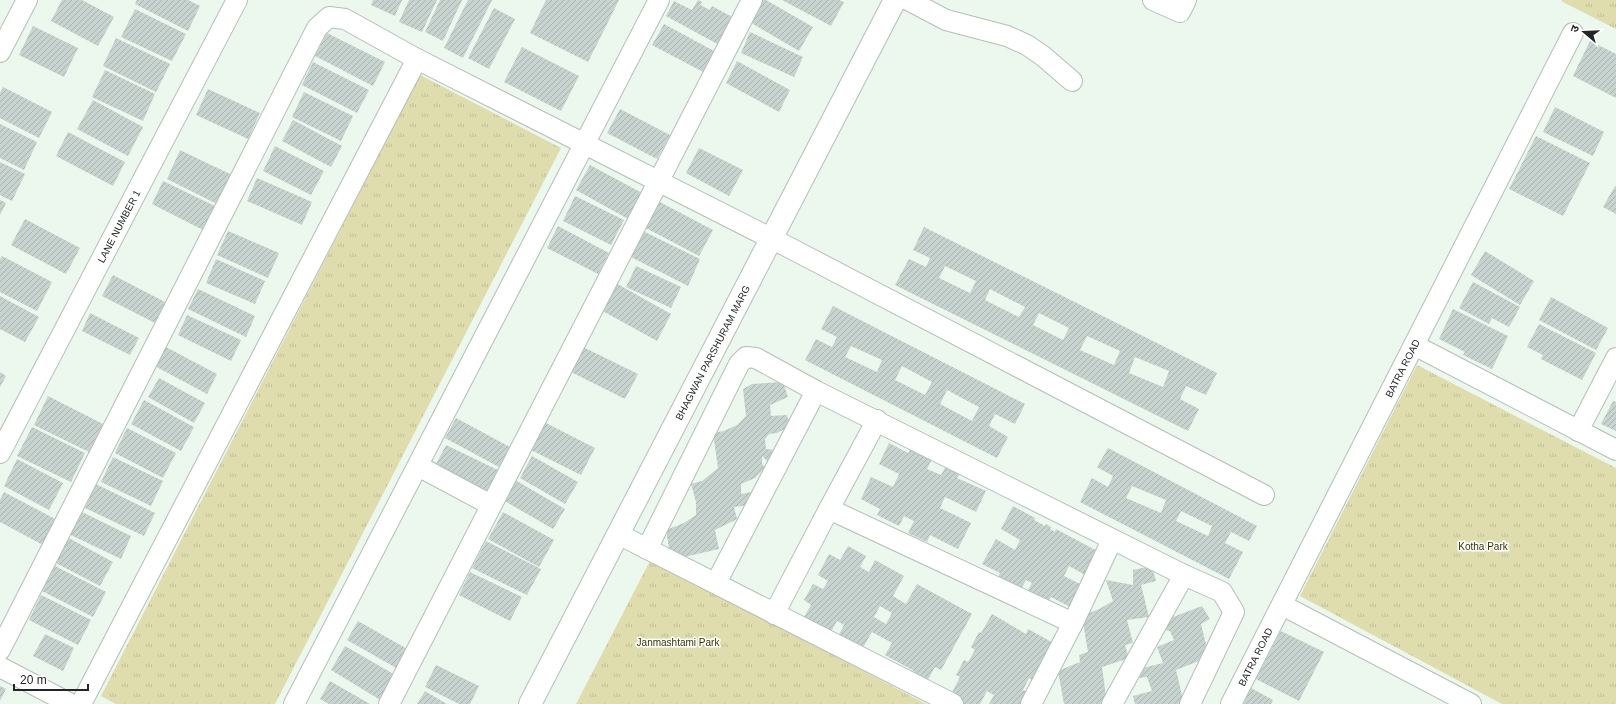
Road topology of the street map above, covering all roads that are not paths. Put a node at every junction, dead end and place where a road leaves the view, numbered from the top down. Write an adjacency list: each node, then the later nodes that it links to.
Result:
1 (27, 0): 10 (street)
2 (236, 0): 22 (street, LANE NUMBER 1)
3 (659, 0): 13 (street)
4 (752, 0): 14 (street)
5 (895, 0): 15 (street, BHAGWAN PARSHURAM MARG)
6 (908, 0): 12 (street)
7 (1153, 0): 8 (street)
8 (1186, 0)
9 (1573, 33): 16 (street, BATRA ROAD)
10 (0, 52)
11 (416, 59): 13 (street); 35 (street); 38 (street)
12 (1072, 81)
13 (585, 144): 14 (street); 23 (street)
14 (658, 181): 15 (street); 25 (street)
15 (771, 238): 24 (street); 27 (street, BHAGWAN PARSHURAM MARG)
16 (1414, 345): 20 (street); 32 (street, BATRA ROAD)
17 (1616, 358): 20 (street)
18 (816, 391): 19 (street); 29 (street); 31 (street)
19 (877, 420): 26 (street); 28 (street)
20 (1578, 431): 21 (street)
21 (1616, 450)
22 (0, 453)
23 (418, 466): 25 (street); 39 (street)
24 (1264, 495)
25 (491, 505): 40 (street)
26 (829, 509): 33 (street); 34 (street)
27 (618, 534): 29 (street); 41 (street, BHAGWAN PARSHURAM MARG)
28 (1112, 540): 30 (street); 34 (street)
29 (647, 549): 31 (street)
30 (1184, 575): 44 (street); 45 (street)
31 (716, 583): 33 (street)
32 (1282, 605): 46 (street, BATRA ROAD); 47 (street)
33 (774, 614): 42 (street)
34 (1073, 623): 43 (street)
35 (0, 650)
36 (0, 666): 37 (street)
37 (71, 704)
38 (81, 704)
39 (294, 704)
40 (389, 704)
41 (530, 704)
42 (953, 704)
43 (1031, 704)
44 (1112, 704)
45 (1190, 704)
46 (1231, 704)
47 (1471, 704)

